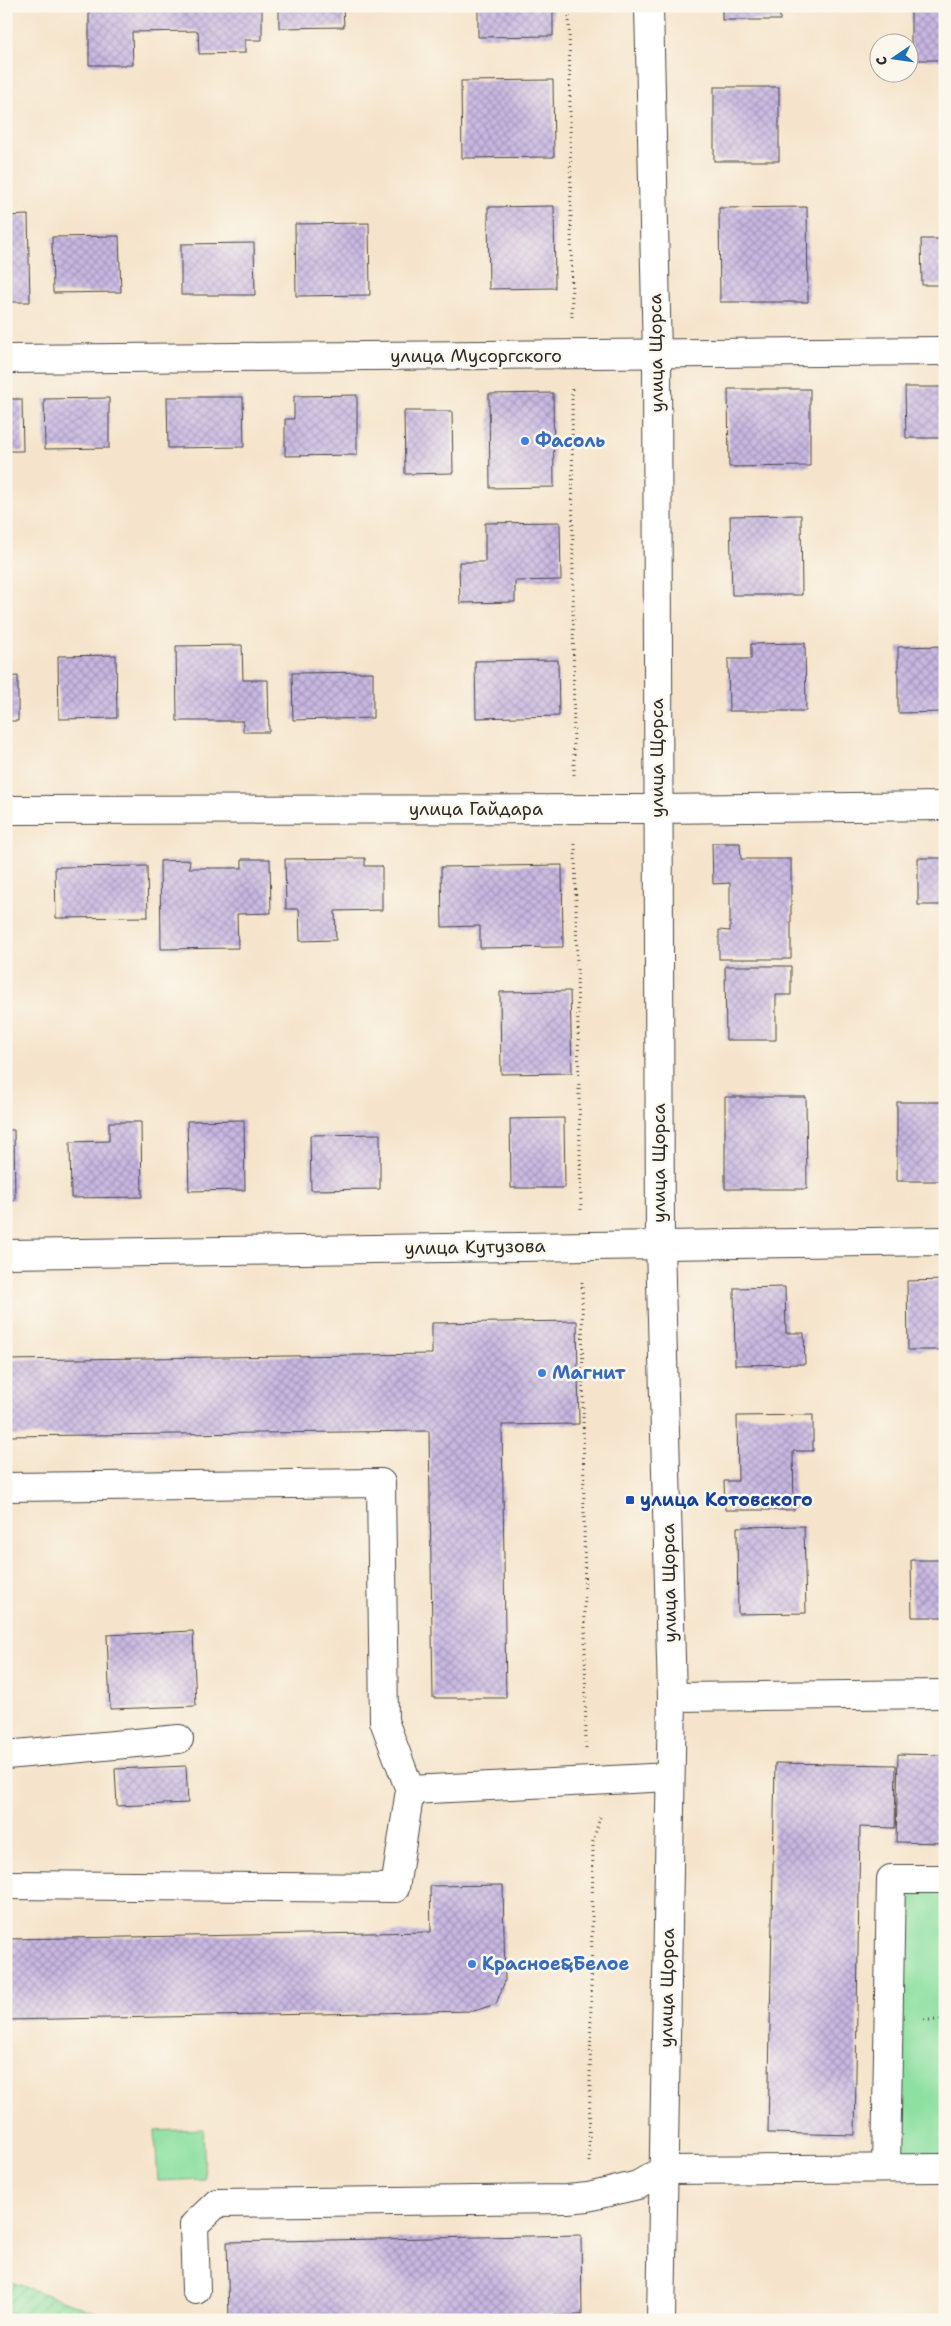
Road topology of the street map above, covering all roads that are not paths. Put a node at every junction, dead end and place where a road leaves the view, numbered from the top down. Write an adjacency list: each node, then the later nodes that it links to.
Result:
1 (649, 6): 3 (street, улица Щорса)
2 (945, 351): 3 (street, улица Мусоргского)
3 (657, 355): 4 (street, улица Мусоргского); 6 (street, улица Щорса)
4 (6, 359)
5 (945, 806): 6 (street, улица Гайдара)
6 (657, 809): 7 (street, улица Гайдара); 9 (street, улица Щорса)
7 (6, 810)
8 (945, 1240): 9 (street, улица Кутузова)
9 (660, 1244): 10 (street, улица Кутузова); 13 (street, улица Щорса)
10 (6, 1254)
11 (6, 1487): 17 (street)
12 (945, 1694): 13 (street)
13 (672, 1697): 16 (street, улица Щорса)
14 (179, 1739): 15 (street)
15 (6, 1756)
16 (670, 1777): 17 (street); 22 (street, улица Щорса)
17 (410, 1790): 19 (street)
18 (945, 1879): 20 (street)
19 (6, 1885)
20 (886, 2168): 21 (street); 22 (street)
21 (945, 2168)
22 (664, 2170): 23 (street); 24 (street, улица Щорса)
23 (196, 2290)
24 (661, 2320)

